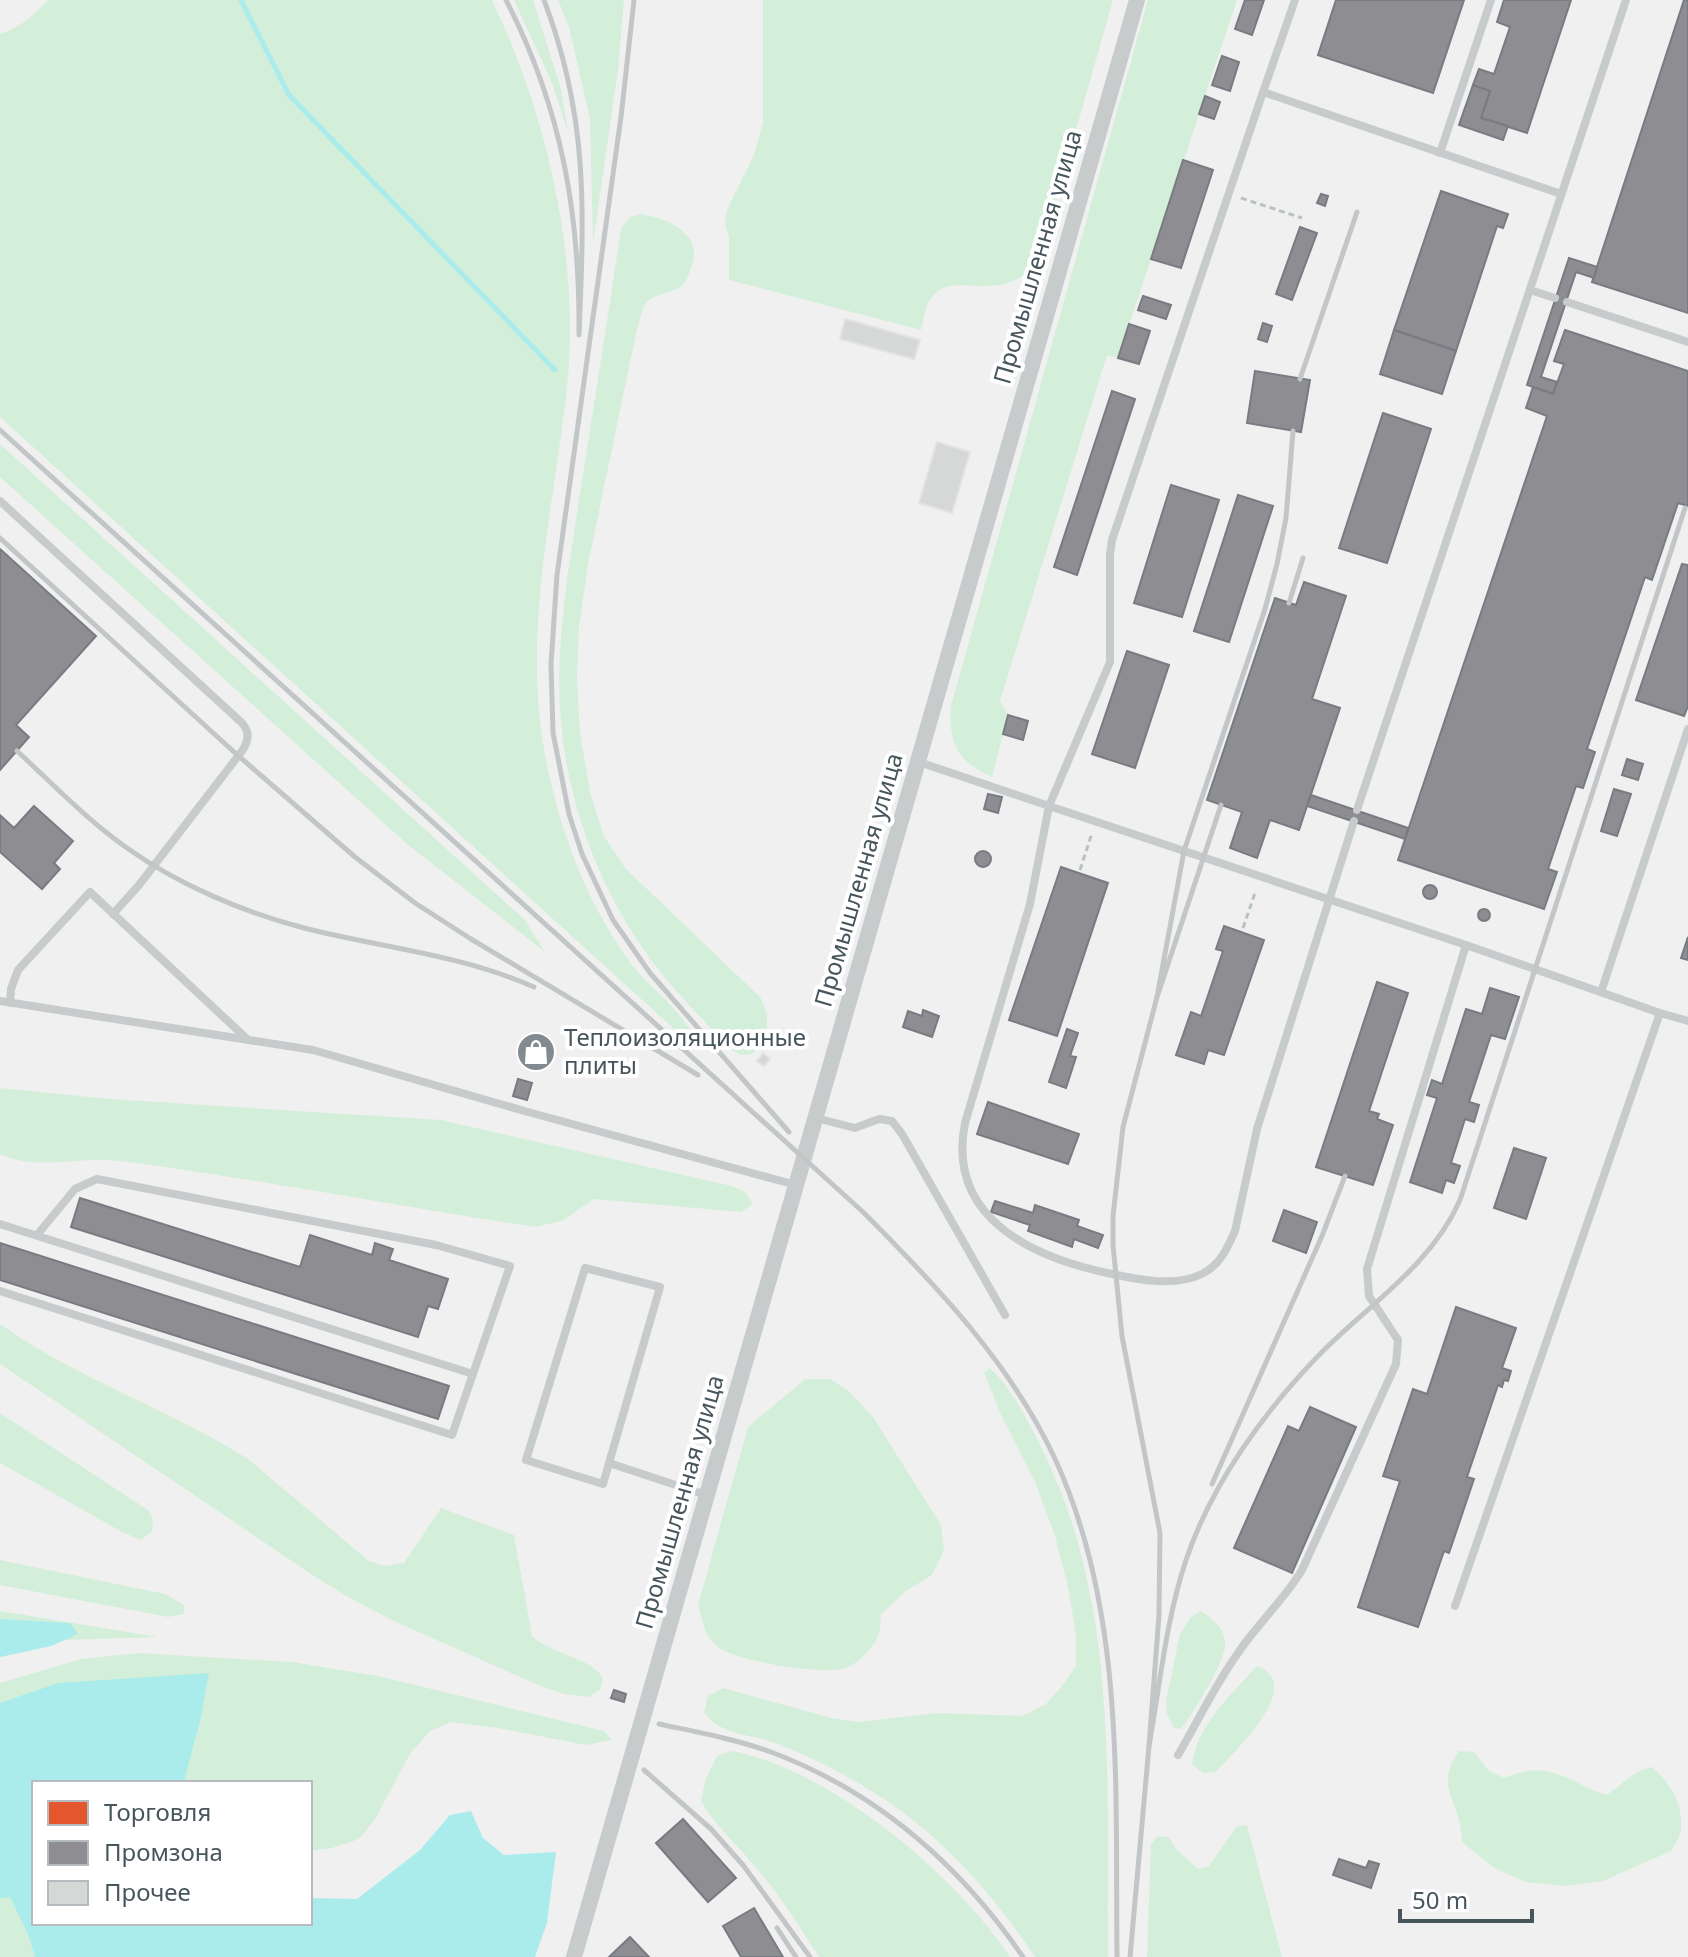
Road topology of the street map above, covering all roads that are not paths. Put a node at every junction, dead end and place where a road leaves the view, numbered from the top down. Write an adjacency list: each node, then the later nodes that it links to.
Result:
1 (1137, 0): 14 (street, Промышленная улица)
2 (1295, 0): 5 (lane)
3 (1491, 0): 6 (lane)
4 (1626, 0): 7 (lane)
5 (1263, 92): 6 (lane); 15 (lane)
6 (1440, 153): 7 (lane)
7 (1561, 194): 8 (lane)
8 (1530, 290): 9 (lane); 16 (lane)
9 (1555, 298)
10 (1567, 302): 11 (lane)
11 (1688, 342)
12 (0, 501): 19 (lane)
13 (1688, 729): 21 (lane)
14 (918, 762): 15 (lane); 26 (street, Промышленная улица)
15 (1049, 806): 18 (lane); 18 (lane)
16 (1357, 810)
17 (1354, 821): 18 (lane)
18 (1328, 899): 20 (lane)
19 (113, 914): 22 (lane); 25 (lane)
20 (1466, 945): 21 (lane); 36 (lane)
21 (1601, 992): 23 (lane)
22 (5, 1002): 25 (lane)
23 (1660, 1013): 24 (lane); 35 (lane)
24 (1688, 1021)
25 (247, 1039): 27 (lane)
26 (815, 1118): 27 (street, Промышленная улица); 31 (lane)
27 (796, 1185): 34 (street, Промышленная улица)
28 (0, 1224): 29 (lane)
29 (37, 1235): 32 (lane); 32 (lane)
30 (0, 1291): 32 (lane)
31 (1005, 1315)
32 (473, 1374)
33 (609, 1463): 33 (lane); 34 (lane)
34 (707, 1495): 37 (street, Промышленная улица)
35 (1455, 1606)
36 (1178, 1755)
37 (574, 1957)

